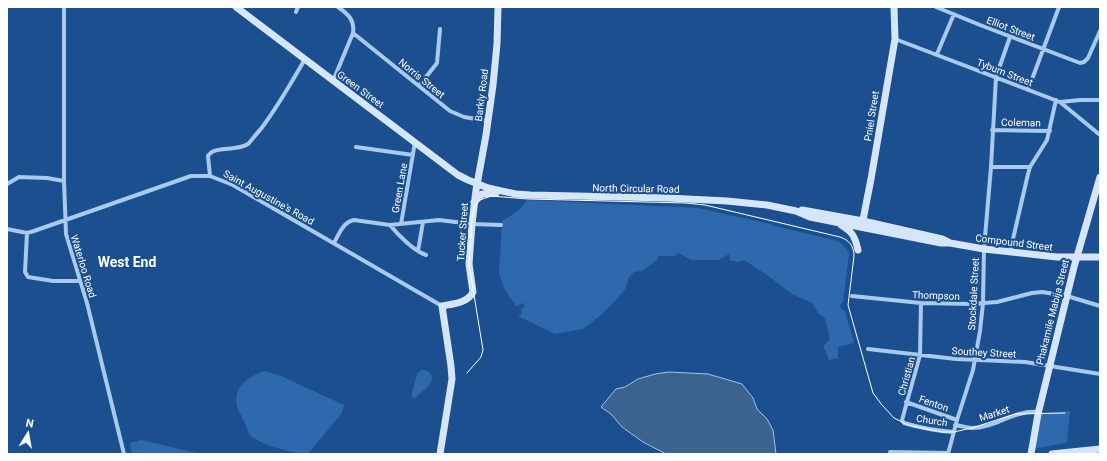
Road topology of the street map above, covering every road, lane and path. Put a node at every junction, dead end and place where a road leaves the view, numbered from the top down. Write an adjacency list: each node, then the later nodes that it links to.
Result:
1 (64, 7): 34 (street, Waterloo Road)
2 (236, 7): 16 (street, Green Street)
3 (338, 7): 11 (street)
4 (498, 7): 23 (street, Barkly Road)
5 (894, 7): 13 (street, Pniel Street)
6 (936, 7): 8 (street, Elliot Street)
7 (1059, 7): 14 (street)
8 (954, 14): 12 (street, Elliot Street); 15 (street)
9 (440, 29): 19 (street)
10 (1100, 31): 14 (street, Elliot Street)
11 (353, 33): 18 (street); 19 (street, Norris Street)
12 (1010, 37): 14 (street, Elliot Street); 17 (street, Stockdale Street)
13 (895, 39): 15 (street, Tyburn Street); 46 (street, Pniel Street)
14 (1043, 49): 20 (street)
15 (937, 54): 17 (street, Tyburn Street)
16 (305, 59): 18 (street, Green Street); 32 (street)
17 (996, 77): 20 (street, Tyburn Street); 24 (street, Stockdale Street)
18 (333, 81): 27 (street, Green Street)
19 (419, 86): 23 (street, Norris Street)
20 (1028, 90): 22 (street, Tyburn Street)
21 (1100, 100): 22 (street)
22 (1058, 101): 25 (street); 26 (street, Tyburn Street)
23 (488, 121): 36 (street, Barkly Road)
24 (992, 130): 25 (street, Coleman); 30 (street, Stockdale Street)
25 (1050, 131): 31 (street)
26 (1100, 135)
27 (415, 142): 29 (street, Green Lane); 36 (street, Green Street)
28 (356, 147): 29 (street, Green Lane)
29 (413, 155): 44 (street, Green Lane)
30 (991, 167): 31 (street); 51 (street, Stockdale Street)
31 (1030, 167): 54 (street)
32 (210, 176): 40 (street, Saint Augustine's Road); 50 (street, Saint Augustine's Road)
33 (1100, 177): 56 (street, Phakamile Mabija Street)
34 (64, 181): 35 (street); 40 (street, Waterloo Road)
35 (7, 184)
36 (476, 184): 37 (street, North Circular Road); 38 (street, Tucker Street)
37 (518, 194): 38 (street); 39 (street, North Circular Road)
38 (474, 202): 45 (street, Tucker Street)
39 (796, 211): 42 (street, North Circular Road); 46 (street, North Circular Road)
40 (65, 221): 49 (street, Saint Augustine's Road); 58 (street, Waterloo Road)
41 (423, 222): 44 (street); 45 (street); 53 (street)
42 (836, 222): 46 (street, North Circular Road); 52 (street)
43 (390, 224): 44 (street); 50 (street); 53 (street)
44 (401, 224)
45 (472, 224): 47 (street); 63 (street, Tucker Street)
46 (862, 224): 51 (street, Compound Street)
47 (501, 225)
48 (7, 229): 49 (street, Saint Augustine's Road)
49 (27, 233): 58 (street)
50 (334, 243): 63 (street, Saint Augustine's Road)
51 (984, 249): 54 (street, Compound Street); 62 (street, Stockdale Street)
52 (858, 250)
53 (418, 251): 55 (street)
54 (1010, 252): 56 (street, Compound Street)
55 (426, 255)
56 (1076, 257): 57 (street, Compound Street); 60 (street, Phakamile Mabija Street)
57 (1100, 258)
58 (79, 281): 79 (street, Waterloo Road)
59 (852, 296): 61 (street, Thompson)
60 (1067, 296): 62 (street, Thompson); 64 (street, Thompson); 68 (street, Phakamile Mabija Street)
61 (921, 303): 62 (street, Thompson); 66 (street, Christian)
62 (982, 303): 67 (street, Stockdale Street)
63 (442, 306): 80 (street)
64 (1100, 306)
65 (868, 349): 66 (street, Southey Street)
66 (920, 355): 67 (street, Southey Street); 70 (street, Christian)
67 (975, 360): 68 (street, Southey Street); 72 (street, Stockdale Street)
68 (1050, 366): 69 (street, Southey Street); 71 (street, Phakamile Mabija Street)
69 (1100, 374)
70 (906, 402): 72 (street, Fenton); 73 (street, Christian)
71 (1038, 412): 74 (street, Market); 82 (street, Phakamile Mabija Street)
72 (957, 420): 74 (street, Stockdale Street)
73 (908, 424): 75 (street, Church)
74 (955, 425): 75 (street, Stockdale Street)
75 (954, 432): 81 (street, Stockdale Street)
76 (1100, 449): 78 (street)
77 (890, 452): 81 (street)
78 (1061, 453): 83 (street)
79 (124, 454)
80 (440, 454)
81 (948, 454)
82 (1031, 454)
83 (1052, 454)

